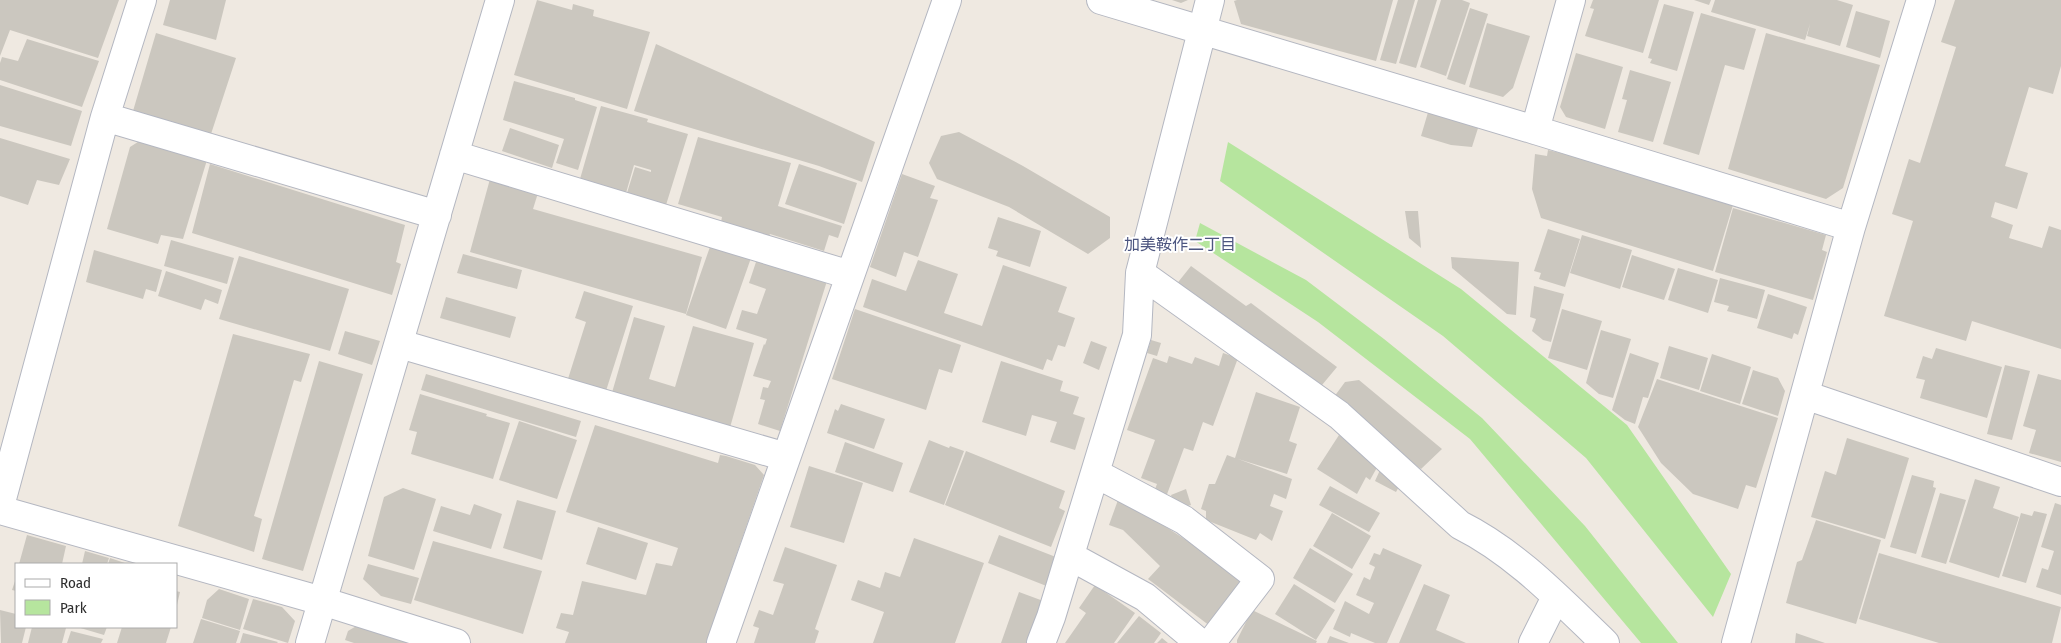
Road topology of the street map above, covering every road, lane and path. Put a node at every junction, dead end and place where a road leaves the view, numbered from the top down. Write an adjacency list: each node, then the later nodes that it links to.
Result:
1 (142, 0): 9 (street)
2 (500, 0): 11 (street)
3 (947, 0): 15 (street)
4 (1101, 0): 8 (street)
5 (1210, 0): 8 (street)
6 (1571, 0): 10 (street)
7 (1921, 0): 13 (street)
8 (1200, 31): 10 (street); 14 (street)
9 (105, 116): 12 (street); 21 (street)
10 (1535, 130): 13 (street)
11 (454, 155): 12 (street); 15 (street)
12 (437, 215): 16 (street)
13 (1852, 227): 17 (street)
14 (1140, 273): 19 (street); 23 (street)
15 (850, 275): 18 (street)
16 (400, 344): 18 (street); 24 (street)
17 (1804, 395): 20 (street); 33 (street)
18 (786, 457): 27 (street)
19 (1095, 473): 22 (street); 30 (street)
20 (2061, 482)
21 (0, 508): 24 (street)
22 (1070, 556): 28 (street); 29 (street)
23 (1556, 597): 31 (street); 32 (street)
24 (322, 601): 25 (street); 26 (street)
25 (310, 643)
26 (456, 643)
27 (721, 643)
28 (1041, 643)
29 (1200, 643)
30 (1211, 643)
31 (1533, 643)
32 (1605, 643)
33 (1736, 643)

